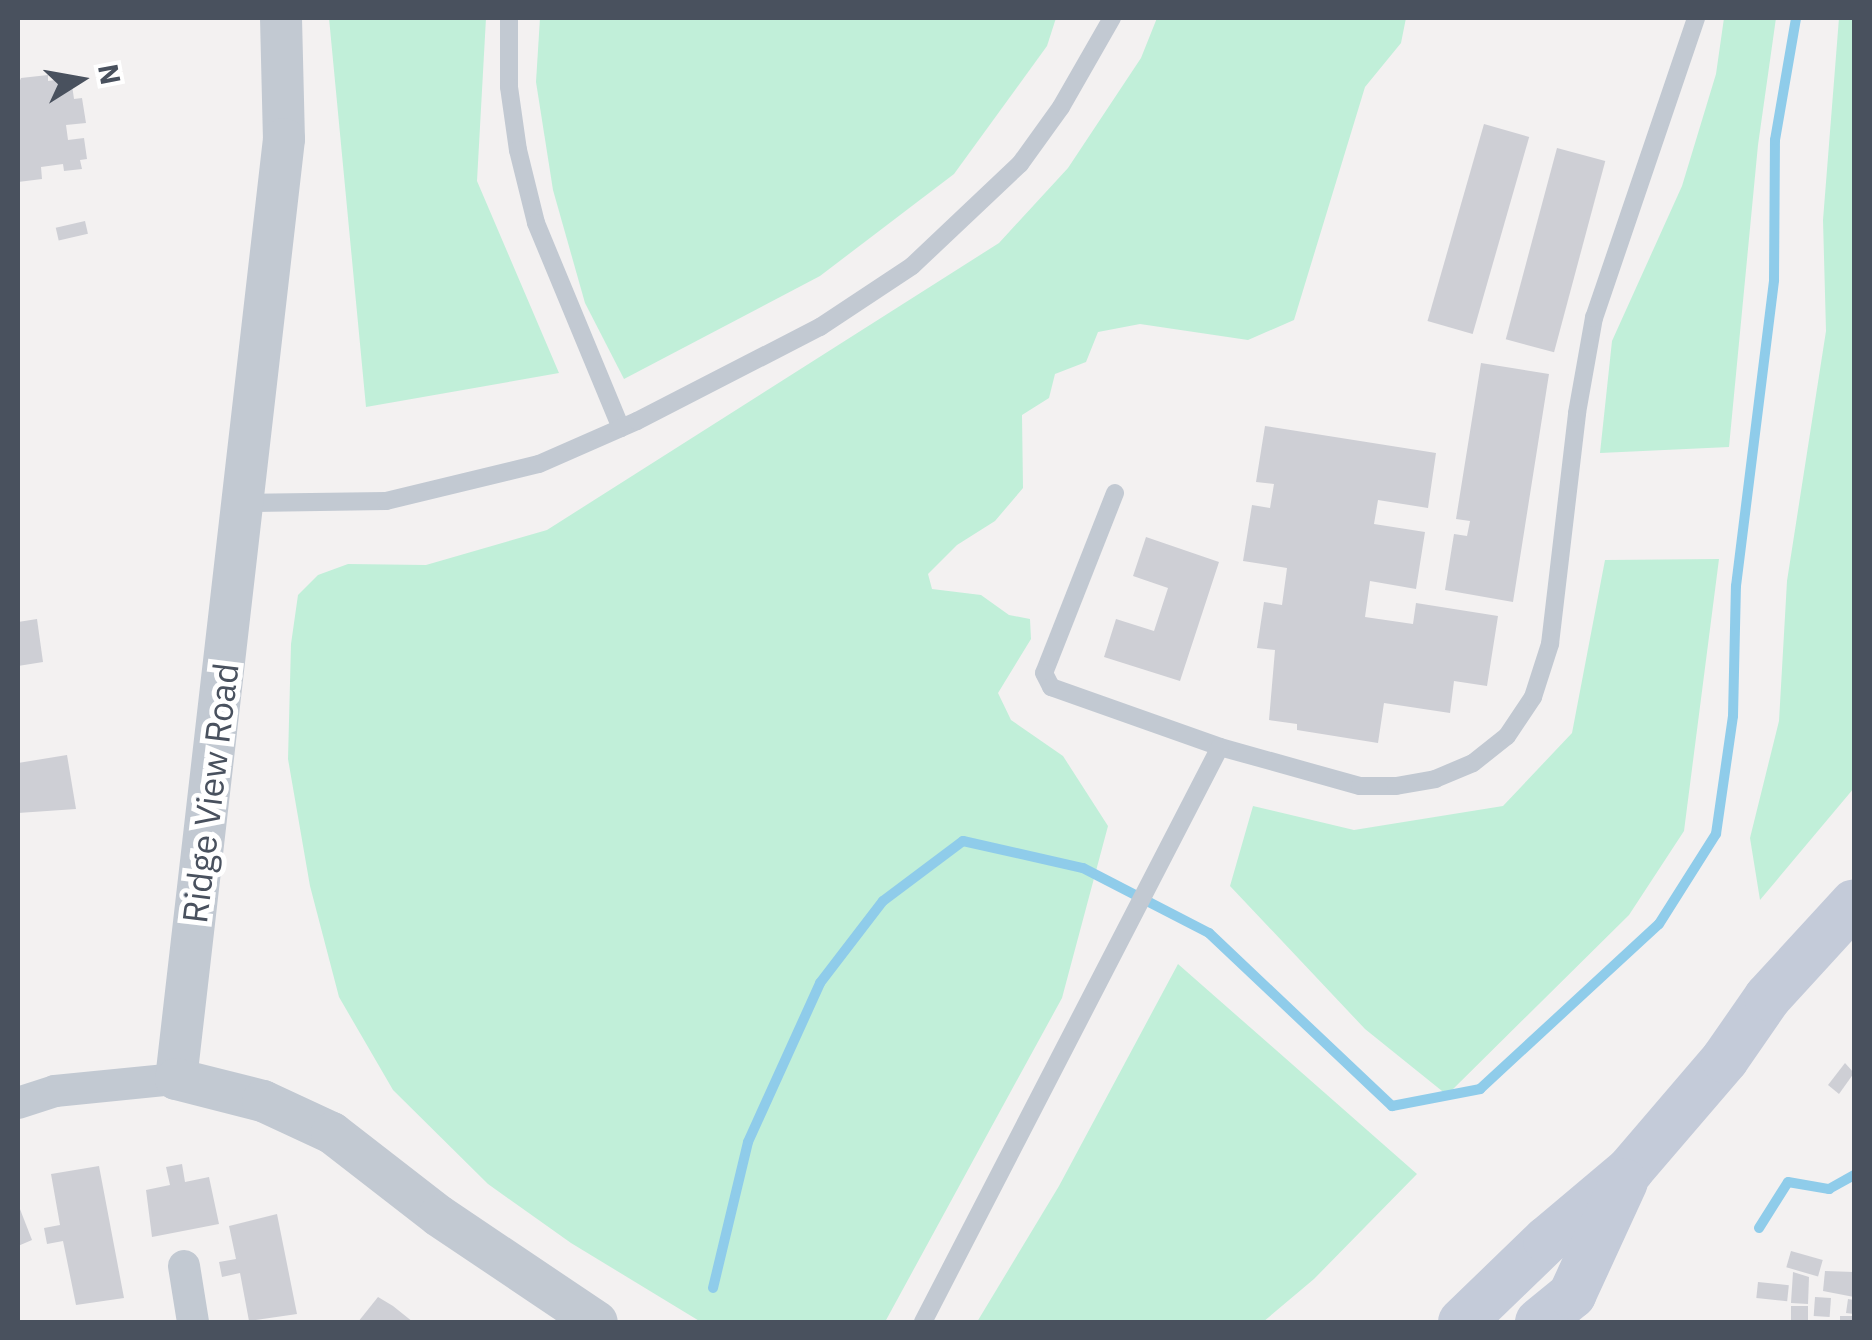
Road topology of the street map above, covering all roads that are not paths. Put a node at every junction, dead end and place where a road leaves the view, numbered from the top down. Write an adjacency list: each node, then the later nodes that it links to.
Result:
1 (281, 18): 7 (street, Ridge View Road)
2 (509, 18): 5 (lane)
3 (1112, 18): 5 (lane)
4 (1696, 18): 8 (lane)
5 (621, 428): 7 (lane)
6 (1115, 493): 8 (lane)
7 (245, 503): 10 (street, Ridge View Road)
8 (1220, 747): 17 (lane)
9 (1854, 903): 12 (main road)
10 (176, 1079): 11 (street); 16 (street)
11 (18, 1103)
12 (1630, 1170): 14 (main road); 18 (main road)
13 (184, 1266): 15 (street)
14 (1555, 1313)
15 (193, 1322)
16 (597, 1322)
17 (923, 1322)
18 (1462, 1322)

